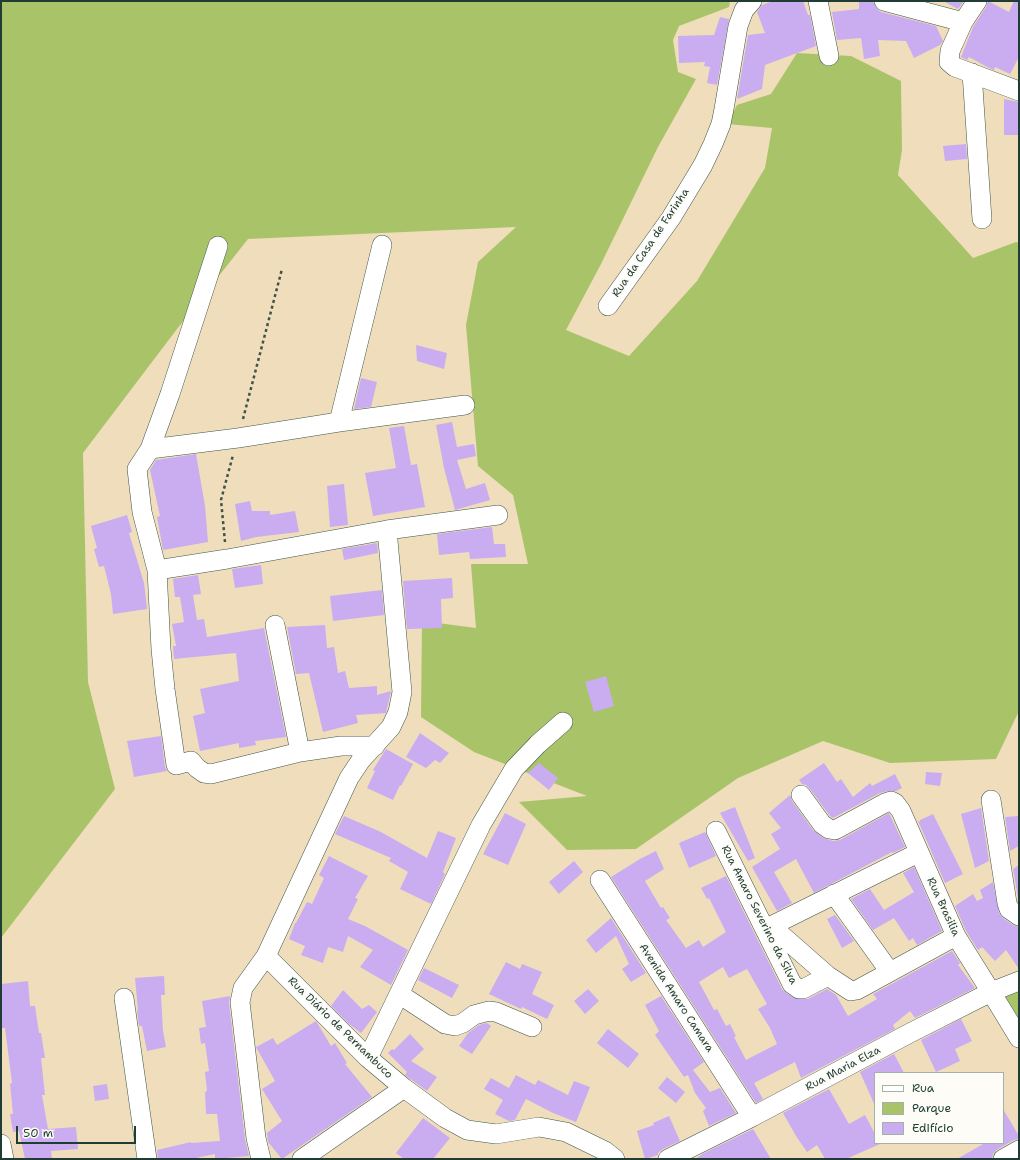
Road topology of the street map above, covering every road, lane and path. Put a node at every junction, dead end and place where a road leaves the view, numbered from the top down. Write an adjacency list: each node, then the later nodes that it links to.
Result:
1 (752, 1): 13 (street, Rua da Casa de Farinha)
2 (818, 1): 6 (street)
3 (977, 1): 5 (street)
4 (895, 2): 5 (street)
5 (963, 22): 7 (street)
6 (829, 56)
7 (972, 73): 8 (street); 9 (street)
8 (1019, 91)
9 (982, 220)
10 (382, 245): 15 (street)
11 (218, 246): 17 (street)
12 (282, 269): 16 (path)
13 (608, 306)
14 (465, 405): 15 (street)
15 (339, 422): 16 (street)
16 (238, 438): 17 (street); 20 (path)
17 (150, 449): 21 (street)
18 (498, 515): 19 (street)
19 (387, 530): 20 (street); 24 (street)
20 (227, 559): 21 (street)
21 (157, 570): 25 (street)
22 (275, 625): 25 (street)
23 (563, 722): 40 (street)
24 (374, 746): 25 (street); 35 (street)
25 (300, 752)
26 (801, 795): 29 (street, Rua Brasilia)
27 (991, 800): 32 (street)
28 (716, 831): 33 (street, Rua Amaro Severino da Silva)
29 (918, 853): 31 (street); 34 (street, Rua Brasilia)
30 (600, 880): 46 (street, Avenida Amaro Camara)
31 (834, 894): 33 (street); 36 (street)
32 (1019, 916)
33 (768, 928): 37 (street, Rua Amaro Severino da Silva); 37 (street, Rua Amaro Severino da Silva)
34 (956, 936): 36 (street, Rua Amaro Severino da Silva); 39 (street, Rua Brasilia)
35 (266, 956): 44 (street, Rua Diário de Pernambuco); 51 (street)
36 (890, 972): 37 (street, Rua Amaro Severino da Silva)
37 (828, 976)
38 (1019, 981): 39 (street, Rua Maria Elza)
39 (992, 992): 43 (street, Rua Brasilia); 46 (street, Rua Maria Elza)
40 (399, 994): 42 (street); 44 (street)
41 (124, 998): 50 (street)
42 (532, 1027)
43 (1019, 1038)
44 (368, 1058): 45 (street, Rua Diário de Pernambuco)
45 (404, 1088): 52 (street); 53 (street, Rua Diário de Pernambuco)
46 (752, 1117): 54 (street, Rua Maria Elza)
47 (1, 1144): 49 (street)
48 (1019, 1150): 55 (street)
49 (4, 1159)
50 (147, 1159)
51 (261, 1159)
52 (302, 1159)
53 (615, 1159)
54 (668, 1159)
55 (1003, 1159)

